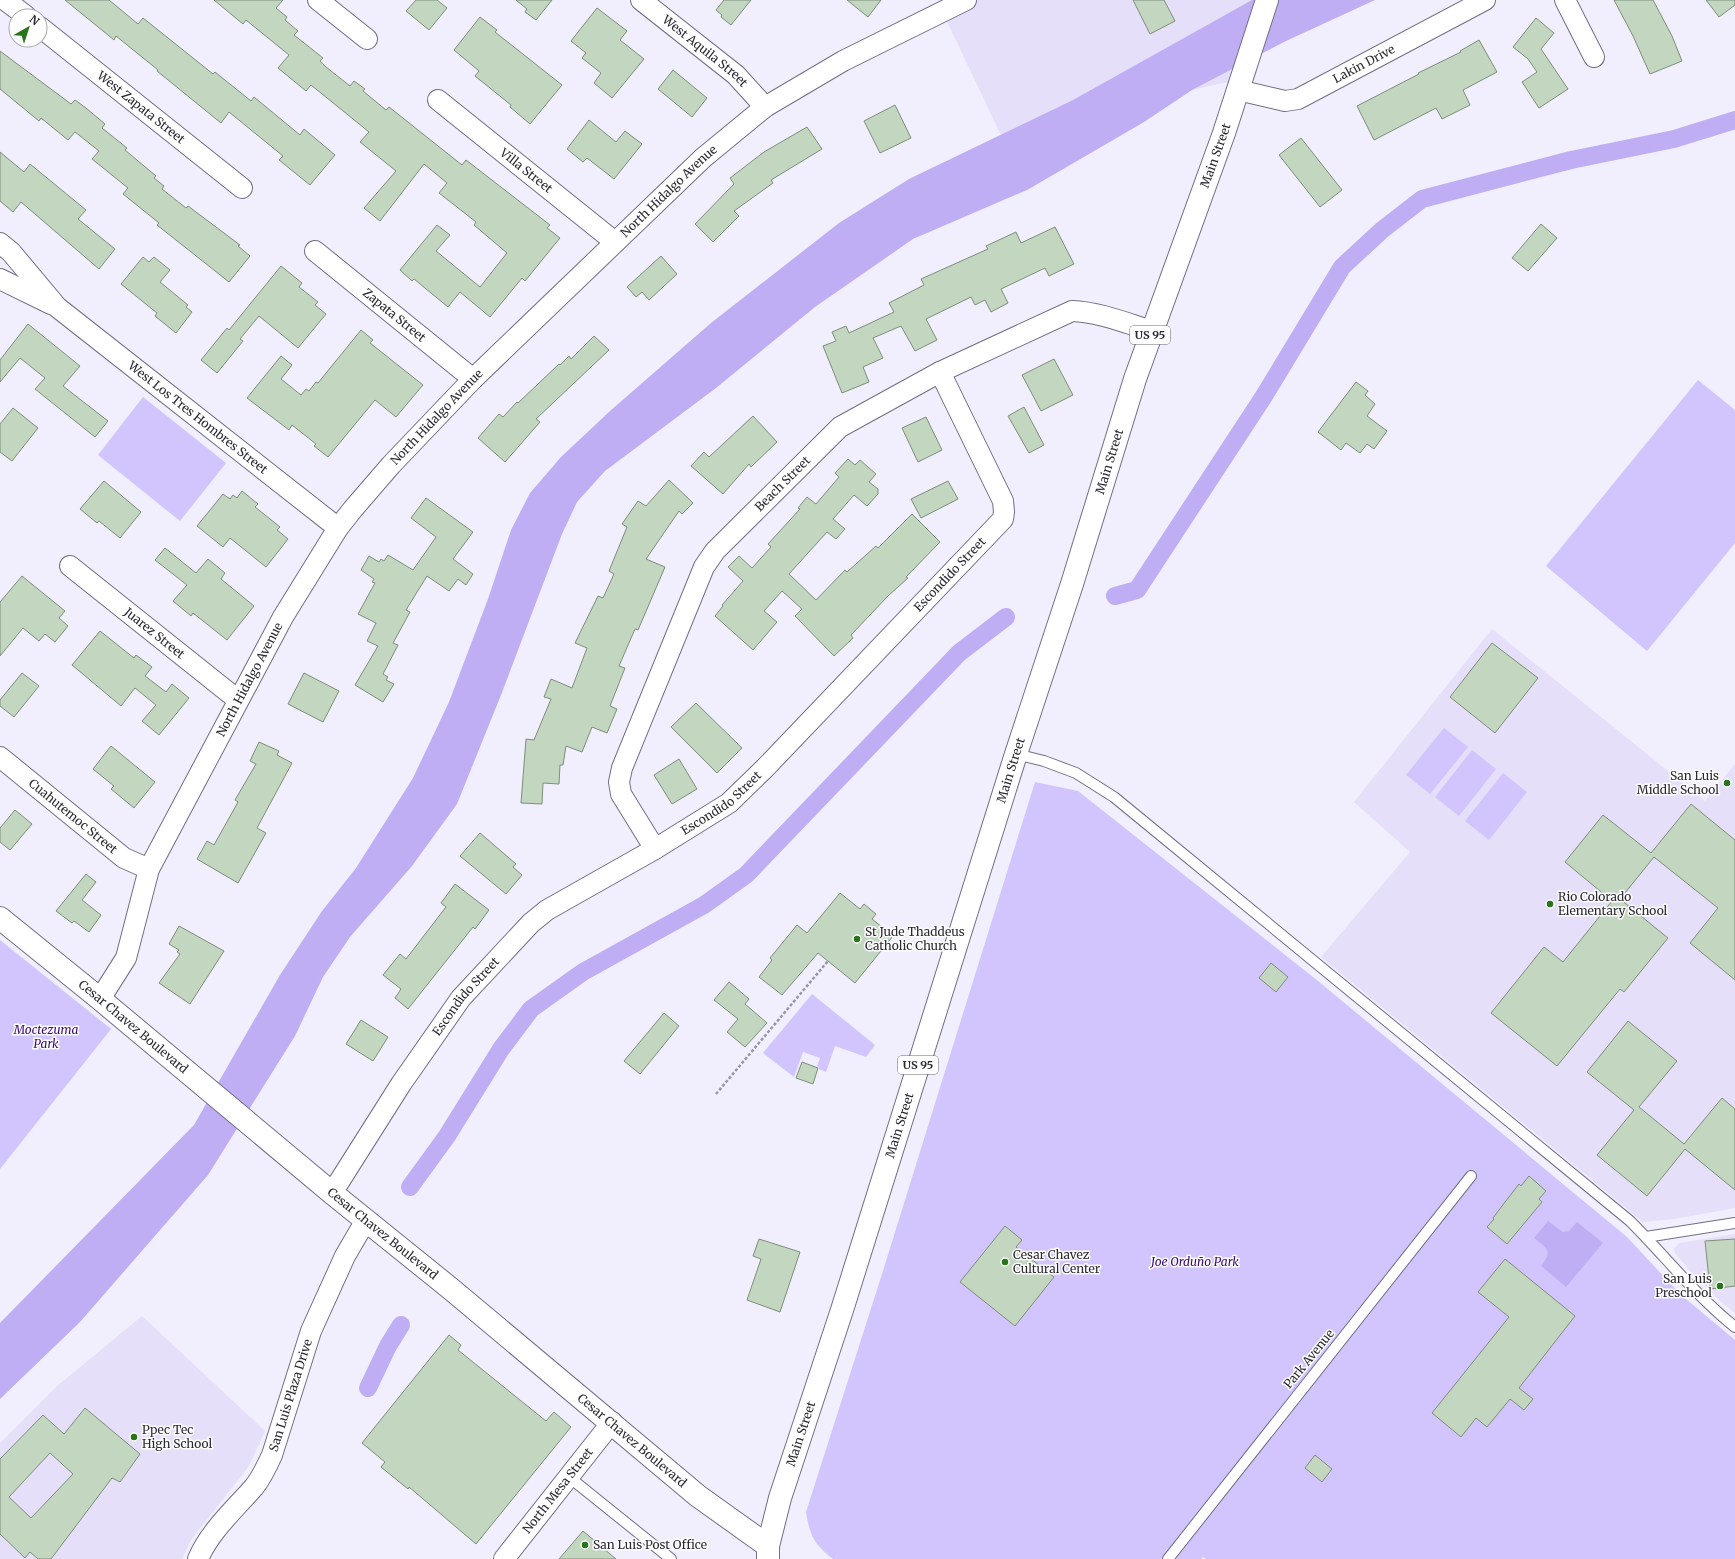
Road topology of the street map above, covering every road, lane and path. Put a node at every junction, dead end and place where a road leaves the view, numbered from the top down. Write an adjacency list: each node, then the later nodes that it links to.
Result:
1 (6, 0): 9 (street)
2 (318, 0): 11 (street)
3 (641, 0): 15 (street, West Aquila Street)
4 (966, 0): 8 (street, North Hidalgo Avenue)
5 (1267, 0): 13 (main road, Main Street / US 95)
6 (1485, 0): 13 (street, Lakin Drive)
7 (1565, 0): 12 (street)
8 (939, 5): 15 (street, North Hidalgo Avenue)
9 (16, 8)
10 (48, 33): 16 (street, West Zapata Street)
11 (367, 39)
12 (1594, 57)
13 (1238, 90): 22 (main road, Main Street / US 95)
14 (438, 100): 17 (street, Villa Street)
15 (765, 107): 17 (street, North Hidalgo Avenue)
16 (242, 188)
17 (615, 242): 24 (street, North Hidalgo Avenue)
18 (0, 243): 21 (street, West Los Tres Hombres Street)
19 (315, 251): 24 (street, Zapata Street)
20 (0, 279): 21 (street, West Los Tres Hombres Street)
21 (57, 306): 25 (street, West Los Tres Hombres Street)
22 (1152, 331): 23 (street, Beach Street); 28 (main road, Main Street / US 95)
23 (940, 372): 30 (street, Beach Street); 30 (street, Escondido Street)
24 (473, 379): 25 (street, North Hidalgo Avenue)
25 (338, 528): 27 (street, North Hidalgo Avenue)
26 (70, 566): 27 (street, Juarez Street)
27 (238, 700): 31 (street, North Hidalgo Avenue)
28 (1016, 754): 40 (lane); 44 (main road, Main Street / US 95)
29 (0, 757): 31 (street, Cuahutemoc Street)
30 (655, 849): 37 (street, Escondido Street)
31 (149, 869): 34 (street, North Hidalgo Avenue)
32 (0, 918): 34 (main road, Cesar Chavez Boulevard)
33 (828, 961): 35 (path)
34 (100, 999): 37 (main road, Cesar Chavez Boulevard)
35 (716, 1094)
36 (1471, 1176): 49 (lane, Park Avenue)
37 (332, 1193): 38 (main road, Cesar Chavez Boulevard)
38 (366, 1220): 42 (main road, Cesar Chavez Boulevard); 45 (street, San Luis Plaza Drive)
39 (1735, 1223): 40 (lane)
40 (1646, 1237): 41 (lane)
41 (1735, 1327)
42 (612, 1422): 43 (street, North Mesa Street); 44 (main road, Cesar Chavez Boulevard)
43 (569, 1477): 46 (street, North Mesa Street); 47 (lane)
44 (765, 1555): 48 (main road, Cesar Chavez Boulevard)
45 (198, 1559)
46 (504, 1559)
47 (671, 1559)
48 (786, 1559)
49 (1168, 1559)

